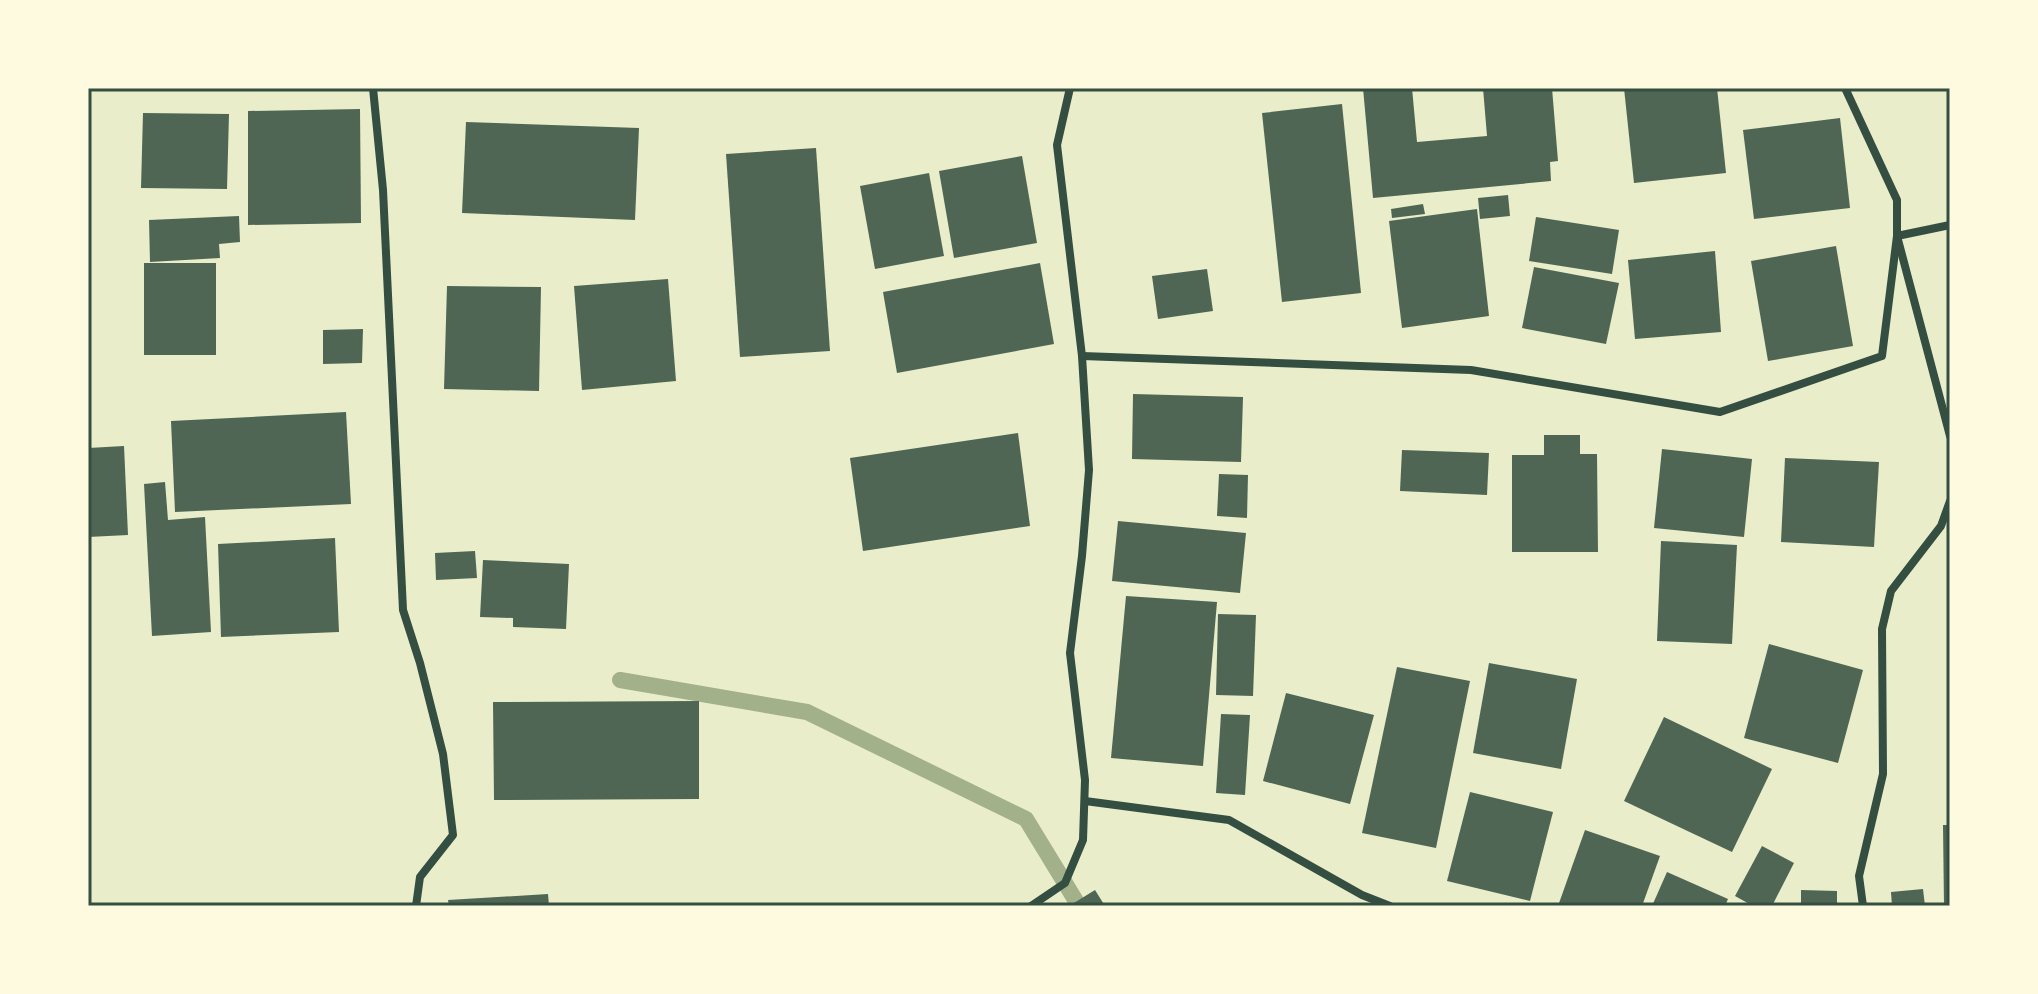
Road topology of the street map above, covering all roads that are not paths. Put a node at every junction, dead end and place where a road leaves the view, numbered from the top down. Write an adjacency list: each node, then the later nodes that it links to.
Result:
1 (373, 88): 10 (street)
2 (1070, 88): 6 (street)
3 (1845, 88): 5 (street)
4 (1950, 225): 5 (street)
5 (1897, 236): 6 (street); 7 (street)
6 (1082, 356): 9 (street)
7 (1950, 436)
8 (1950, 501): 13 (street)
9 (1085, 801): 11 (street); 12 (street)
10 (416, 906)
11 (1031, 906)
12 (1390, 906)
13 (1863, 906)

